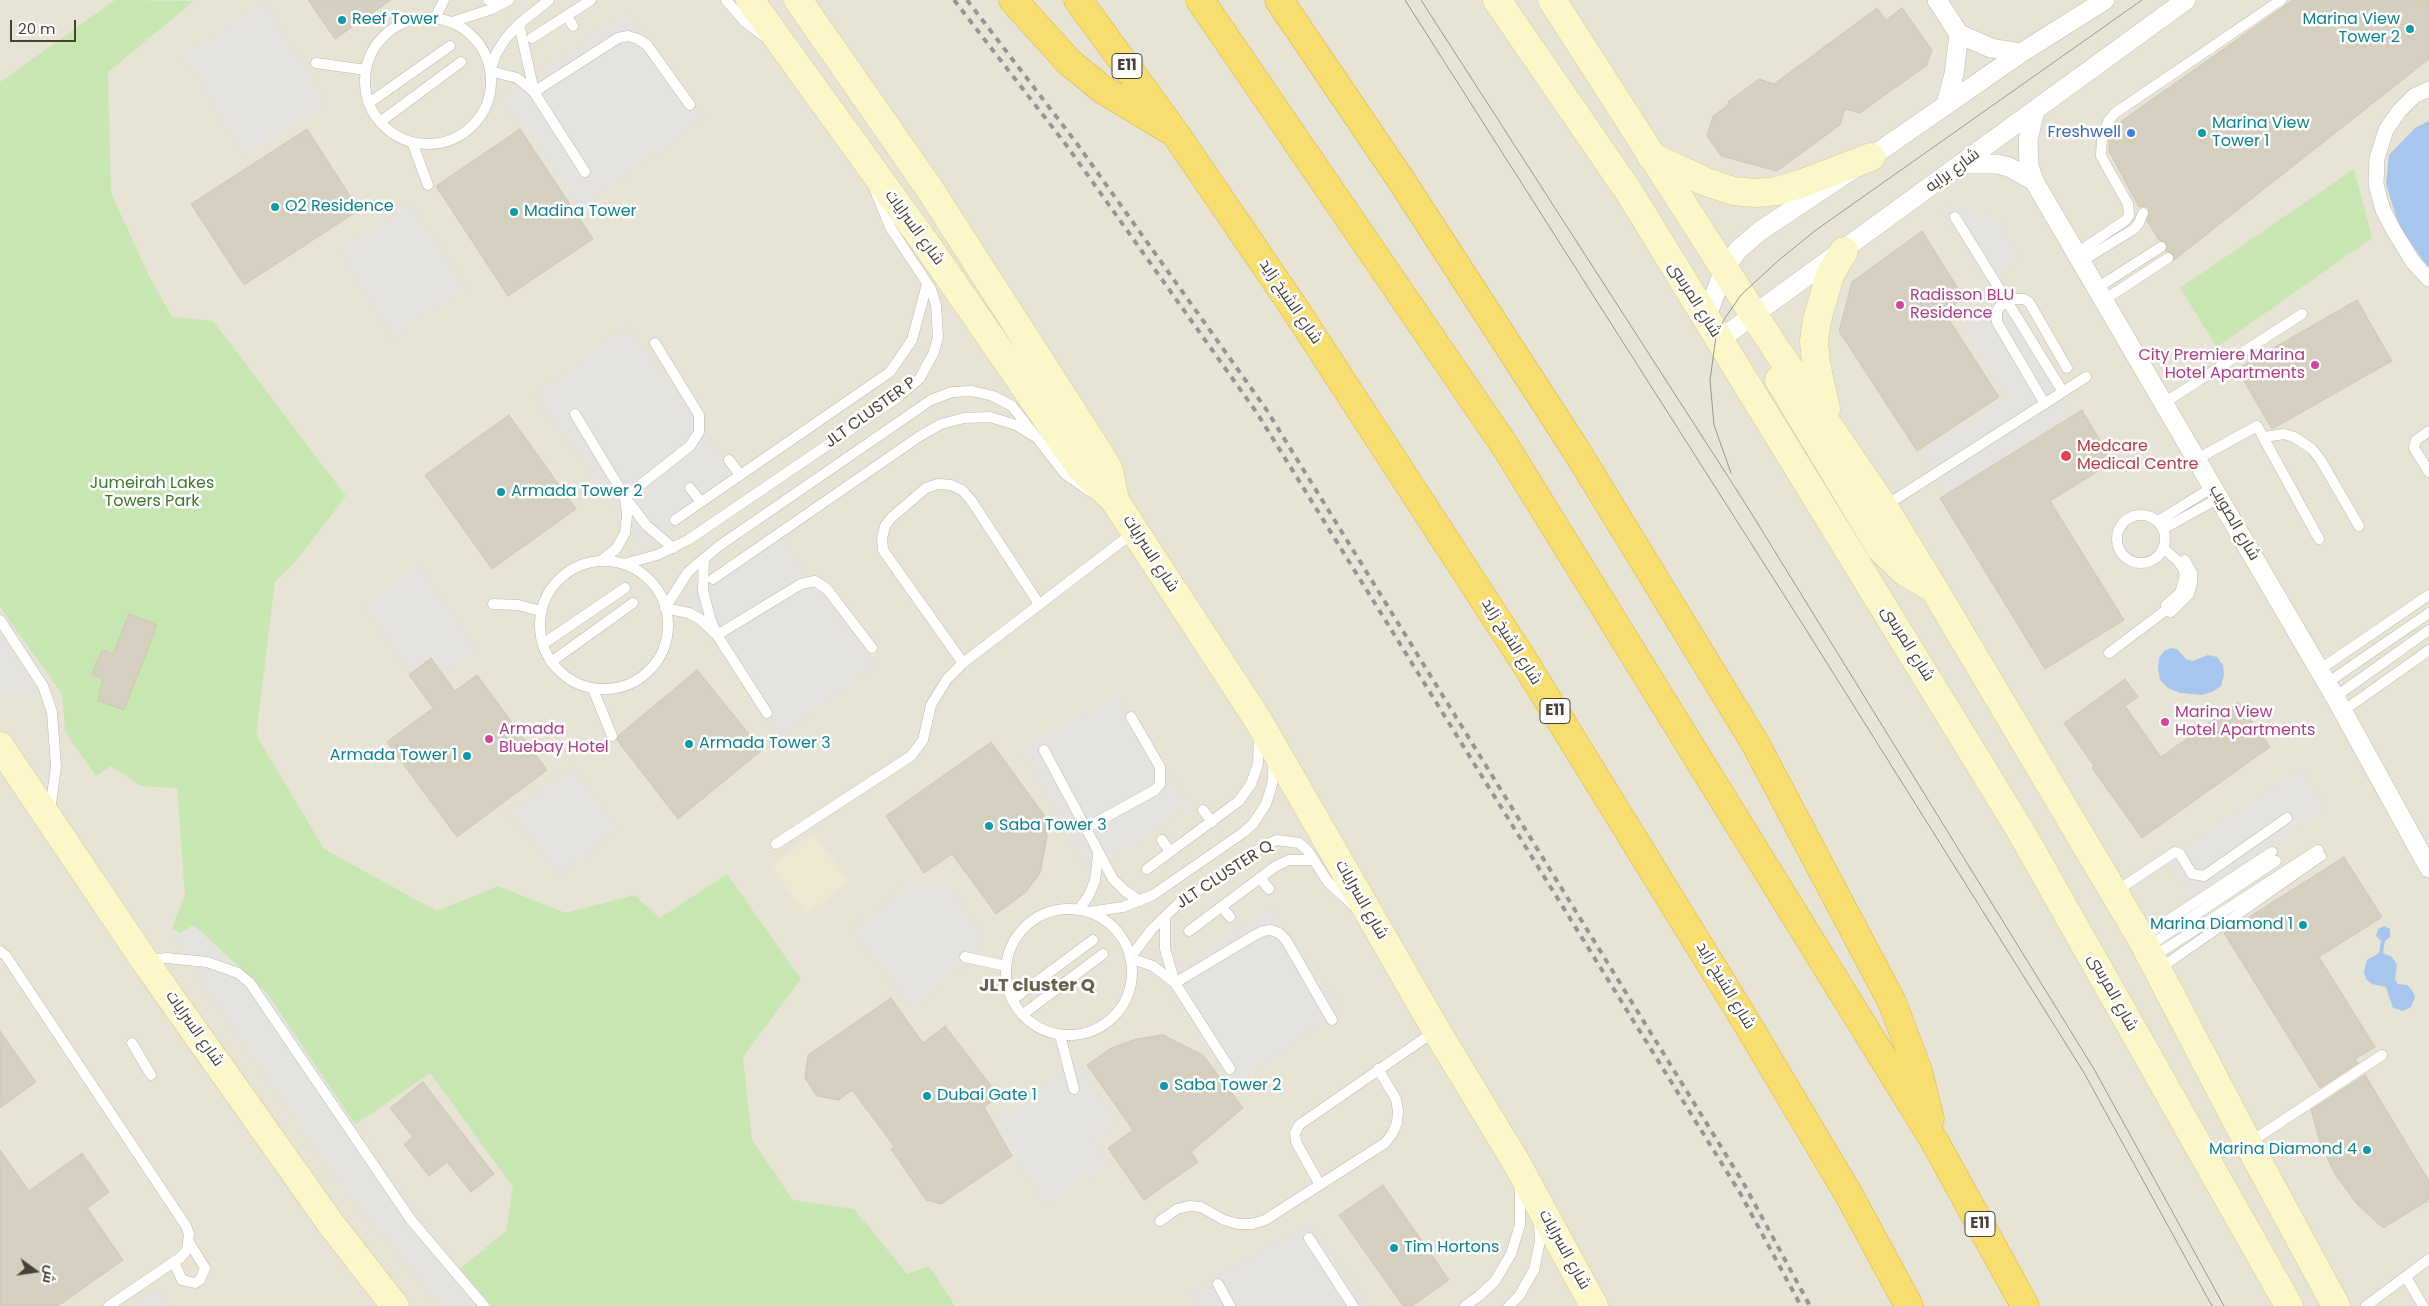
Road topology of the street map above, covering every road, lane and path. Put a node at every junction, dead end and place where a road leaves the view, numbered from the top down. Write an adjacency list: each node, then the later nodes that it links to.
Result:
1 (444, 0): 20 (lane)
2 (488, 0): 18 (lane)
3 (549, 0): 22 (lane)
4 (591, 0): 19 (lane)
5 (726, 0): 27 (lane)
6 (750, 0): 27 (main road, شارع السرايات)
7 (798, 0): 82 (main road, شارع السرايات)
8 (1013, 0): 40 (highway)
9 (1078, 0): 40 (highway, شارع الشيخ زايد / E11)
10 (1200, 0): 167 (highway, E11)
11 (1278, 0): 167 (highway)
12 (1497, 0): 49 (main road, شارع المرسى)
13 (1552, 0): 42 (main road)
14 (1937, 0): 24 (street)
15 (2105, 0): 28 (street)
16 (2186, 0): 38 (street, شارع برايه)
17 (2281, 0): 54 (lane)
18 (505, 2): 21 (lane)
19 (567, 16): 23 (lane); 25 (lane)
20 (435, 18): 21 (lane); 31 (lane)
21 (452, 22): 32 (lane)
22 (519, 24): 32 (lane); 34 (lane)
23 (573, 26)
24 (1959, 34): 28 (street); 36 (street)
25 (532, 38)
26 (450, 46): 35 (lane)
27 (788, 52): 45 (main road, شارع السرايات)
28 (2021, 53): 36 (street)
29 (461, 62): 39 (lane)
30 (316, 63): 31 (lane)
31 (366, 70): 35 (lane)
32 (490, 71): 34 (lane); 41 (lane)
33 (2429, 89): 57 (street)
34 (534, 92): 37 (lane); 46 (lane)
35 (369, 102): 39 (lane)
36 (1946, 104): 43 (street)
37 (690, 105)
38 (2035, 110): 44 (street, شارع برايه); 47 (street, شارع الصويب)
39 (380, 122): 41 (lane)
40 (1175, 133): 186 (highway, شارع الشيخ زايد / E11)
41 (412, 142): 48 (lane)
42 (1651, 156): 43 (main road); 56 (main road)
43 (1871, 157): 56 (street)
44 (1962, 164): 47 (street, شارع الصويب); 53 (street, شارع برايه)
45 (870, 167): 58 (lane, JLT CLUSTER P); 82 (main road, شارع السرايات)
46 (585, 172)
47 (2034, 181): 54 (street, شارع الصويب)
48 (428, 185)
49 (1629, 192): 56 (main road); 63 (main road, شارع المرسى)
50 (2142, 213): 54 (lane)
51 (1955, 216): 60 (lane)
52 (2161, 247): 59 (lane)
53 (1844, 251): 62 (street, شارع برايه); 71 (main road)
54 (2079, 257): 59 (street, شارع الصويب)
55 (2168, 258): 59 (lane)
56 (1718, 260): 62 (main road); 63 (street)
57 (2429, 279)
58 (927, 284): 78 (lane); 91 (lane, JLT CLUSTER P)
59 (2101, 294): 69 (street, شارع الصويب)
60 (2008, 302): 65 (lane); 67 (lane); 68 (lane)
61 (2302, 314): 69 (lane)
62 (1752, 318): 63 (main road); 71 (main road); 97 (main road)
63 (1713, 331): 188 (main road, شارع المرسى)
64 (655, 343): 81 (lane)
65 (2067, 368)
66 (2086, 377): 67 (lane)
67 (2063, 392): 68 (lane)
68 (2045, 404): 84 (lane)
69 (2164, 404): 75 (street, شارع الصويب)
70 (575, 414): 81 (lane)
71 (1832, 427): 84 (main road)
72 (2429, 430): 77 (lane)
73 (2264, 437): 75 (lane); 87 (lane); 89 (lane)
74 (1039, 439): 82 (lane, JLT CLUSTER P); 92 (lane, JLT CLUSTER P); 95 (lane)
75 (2197, 459): 80 (street, شارع الصويب)
76 (729, 460): 78 (lane)
77 (2429, 472)
78 (740, 475): 83 (lane)
79 (690, 488): 83 (lane)
80 (2216, 492): 86 (lane); 115 (street, شارع الصويب)
81 (625, 497): 91 (lane); 93 (lane)
82 (1115, 501): 88 (main road, شارع السرايات)
83 (701, 502): 85 (lane)
84 (1884, 507): 97 (main road)
85 (675, 520)
86 (2161, 525): 90 (lane); 90 (lane)
87 (2359, 526)
88 (1135, 532): 101 (lane); 118 (main road, شارع السرايات)
89 (2320, 539)
90 (2164, 545): 111 (lane)
91 (673, 548): 94 (lane, JLT CLUSTER P)
92 (704, 559): 102 (lane, JLT CLUSTER P); 107 (lane)
93 (602, 560): 94 (lane, JLT CLUSTER P); 103 (lane, JLT CLUSTER P)
94 (624, 564): 102 (lane, JLT CLUSTER P)
95 (713, 579)
96 (625, 588): 108 (lane)
97 (1934, 588): 139 (main road)
98 (2429, 595): 115 (lane)
99 (634, 603): 112 (lane)
100 (494, 604): 103 (lane)
101 (1039, 604): 113 (lane); 113 (lane)
102 (665, 608): 107 (lane); 114 (lane, JLT CLUSTER P)
103 (541, 611): 108 (lane, JLT CLUSTER P)
104 (2429, 613): 115 (lane)
105 (0, 620): 125 (lane)
106 (2429, 630): 115 (lane)
107 (717, 635): 109 (lane); 116 (lane)
108 (542, 644): 112 (lane, JLT CLUSTER P)
109 (872, 648)
110 (2429, 650): 115 (lane)
111 (2109, 653)
112 (551, 662): 114 (lane, JLT CLUSTER P)
113 (963, 662): 129 (lane)
114 (593, 689): 119 (lane)
115 (2331, 690): 135 (street, شارع الصويب)
116 (767, 713)
117 (1131, 717): 127 (lane)
118 (1258, 720): 120 (main road, شارع السرايات); 126 (lane)
119 (612, 736)
120 (1272, 745): 140 (lane, JLT CLUSTER Q); 144 (main road, شارع السرايات)
121 (0, 746): 125 (main road, شارع السرايات)
122 (1044, 750): 127 (lane)
123 (1203, 810): 126 (lane)
124 (2287, 818): 139 (lane)
125 (49, 820): 153 (main road, شارع السرايات)
126 (1212, 822): 131 (lane)
127 (1086, 828): 130 (lane)
128 (1162, 840): 131 (lane)
129 (776, 844)
130 (1097, 849): 140 (lane); 142 (lane)
131 (1170, 852): 136 (lane)
132 (2319, 853): 149 (lane)
133 (2274, 857): 149 (lane)
134 (1313, 860): 137 (lane); 143 (lane, JLT CLUSTER Q); 144 (lane, JLT CLUSTER Q)
135 (2429, 867)
136 (1147, 869)
137 (1260, 878): 138 (lane); 141 (lane)
138 (1268, 890)
139 (2114, 892): 149 (main road)
140 (1140, 901): 142 (lane, JLT CLUSTER Q)
141 (1222, 907): 145 (lane); 146 (lane)
142 (1082, 911): 152 (lane, JLT CLUSTER Q); 154 (lane, JLT CLUSTER Q)
143 (1165, 916): 152 (lane, JLT CLUSTER Q); 155 (lane)
144 (1370, 916): 159 (main road, شارع السرايات)
145 (1230, 917)
146 (1189, 931)
147 (1093, 940): 156 (lane)
148 (0, 950): 173 (lane)
149 (2149, 953): 168 (main road)
150 (1103, 954): 157 (lane)
151 (965, 957): 154 (lane)
152 (1130, 958): 155 (lane); 160 (lane, JLT CLUSTER Q)
153 (144, 960): 179 (main road, شارع السرايات); 180 (lane)
154 (1006, 966): 156 (lane, JLT CLUSTER Q)
155 (1175, 983): 158 (lane); 163 (lane)
156 (1012, 1000): 157 (lane, JLT CLUSTER Q)
157 (1022, 1015): 160 (lane, JLT CLUSTER Q)
158 (1332, 1020)
159 (1436, 1030): 164 (lane); 169 (main road, شارع السرايات)
160 (1060, 1035): 166 (lane)
161 (132, 1043): 165 (lane)
162 (2382, 1055): 168 (lane)
163 (1230, 1069)
164 (1378, 1069): 170 (lane); 170 (lane)
165 (151, 1075)
166 (1074, 1089)
167 (1935, 1142): 187 (highway, E11)
168 (2248, 1143): 189 (main road)
169 (1522, 1173): 183 (lane); 184 (lane); 185 (main road, شارع السرايات)
170 (1320, 1185): 171 (lane)
171 (1160, 1221)
172 (1309, 1238): 182 (lane)
173 (189, 1242): 175 (lane); 175 (lane)
174 (2429, 1260): 176 (lane)
175 (174, 1262): 178 (lane)
176 (2406, 1277): 190 (lane); 191 (lane)
177 (1218, 1284): 181 (lane)
178 (109, 1306)
179 (395, 1306)
180 (484, 1306)
181 (1230, 1306)
182 (1353, 1306)
183 (1465, 1306)
184 (1509, 1306)
185 (1594, 1306)
186 (1909, 1306)
187 (2025, 1306)
188 (2289, 1306)
189 (2336, 1306)
190 (2366, 1306)
191 (2423, 1306)

